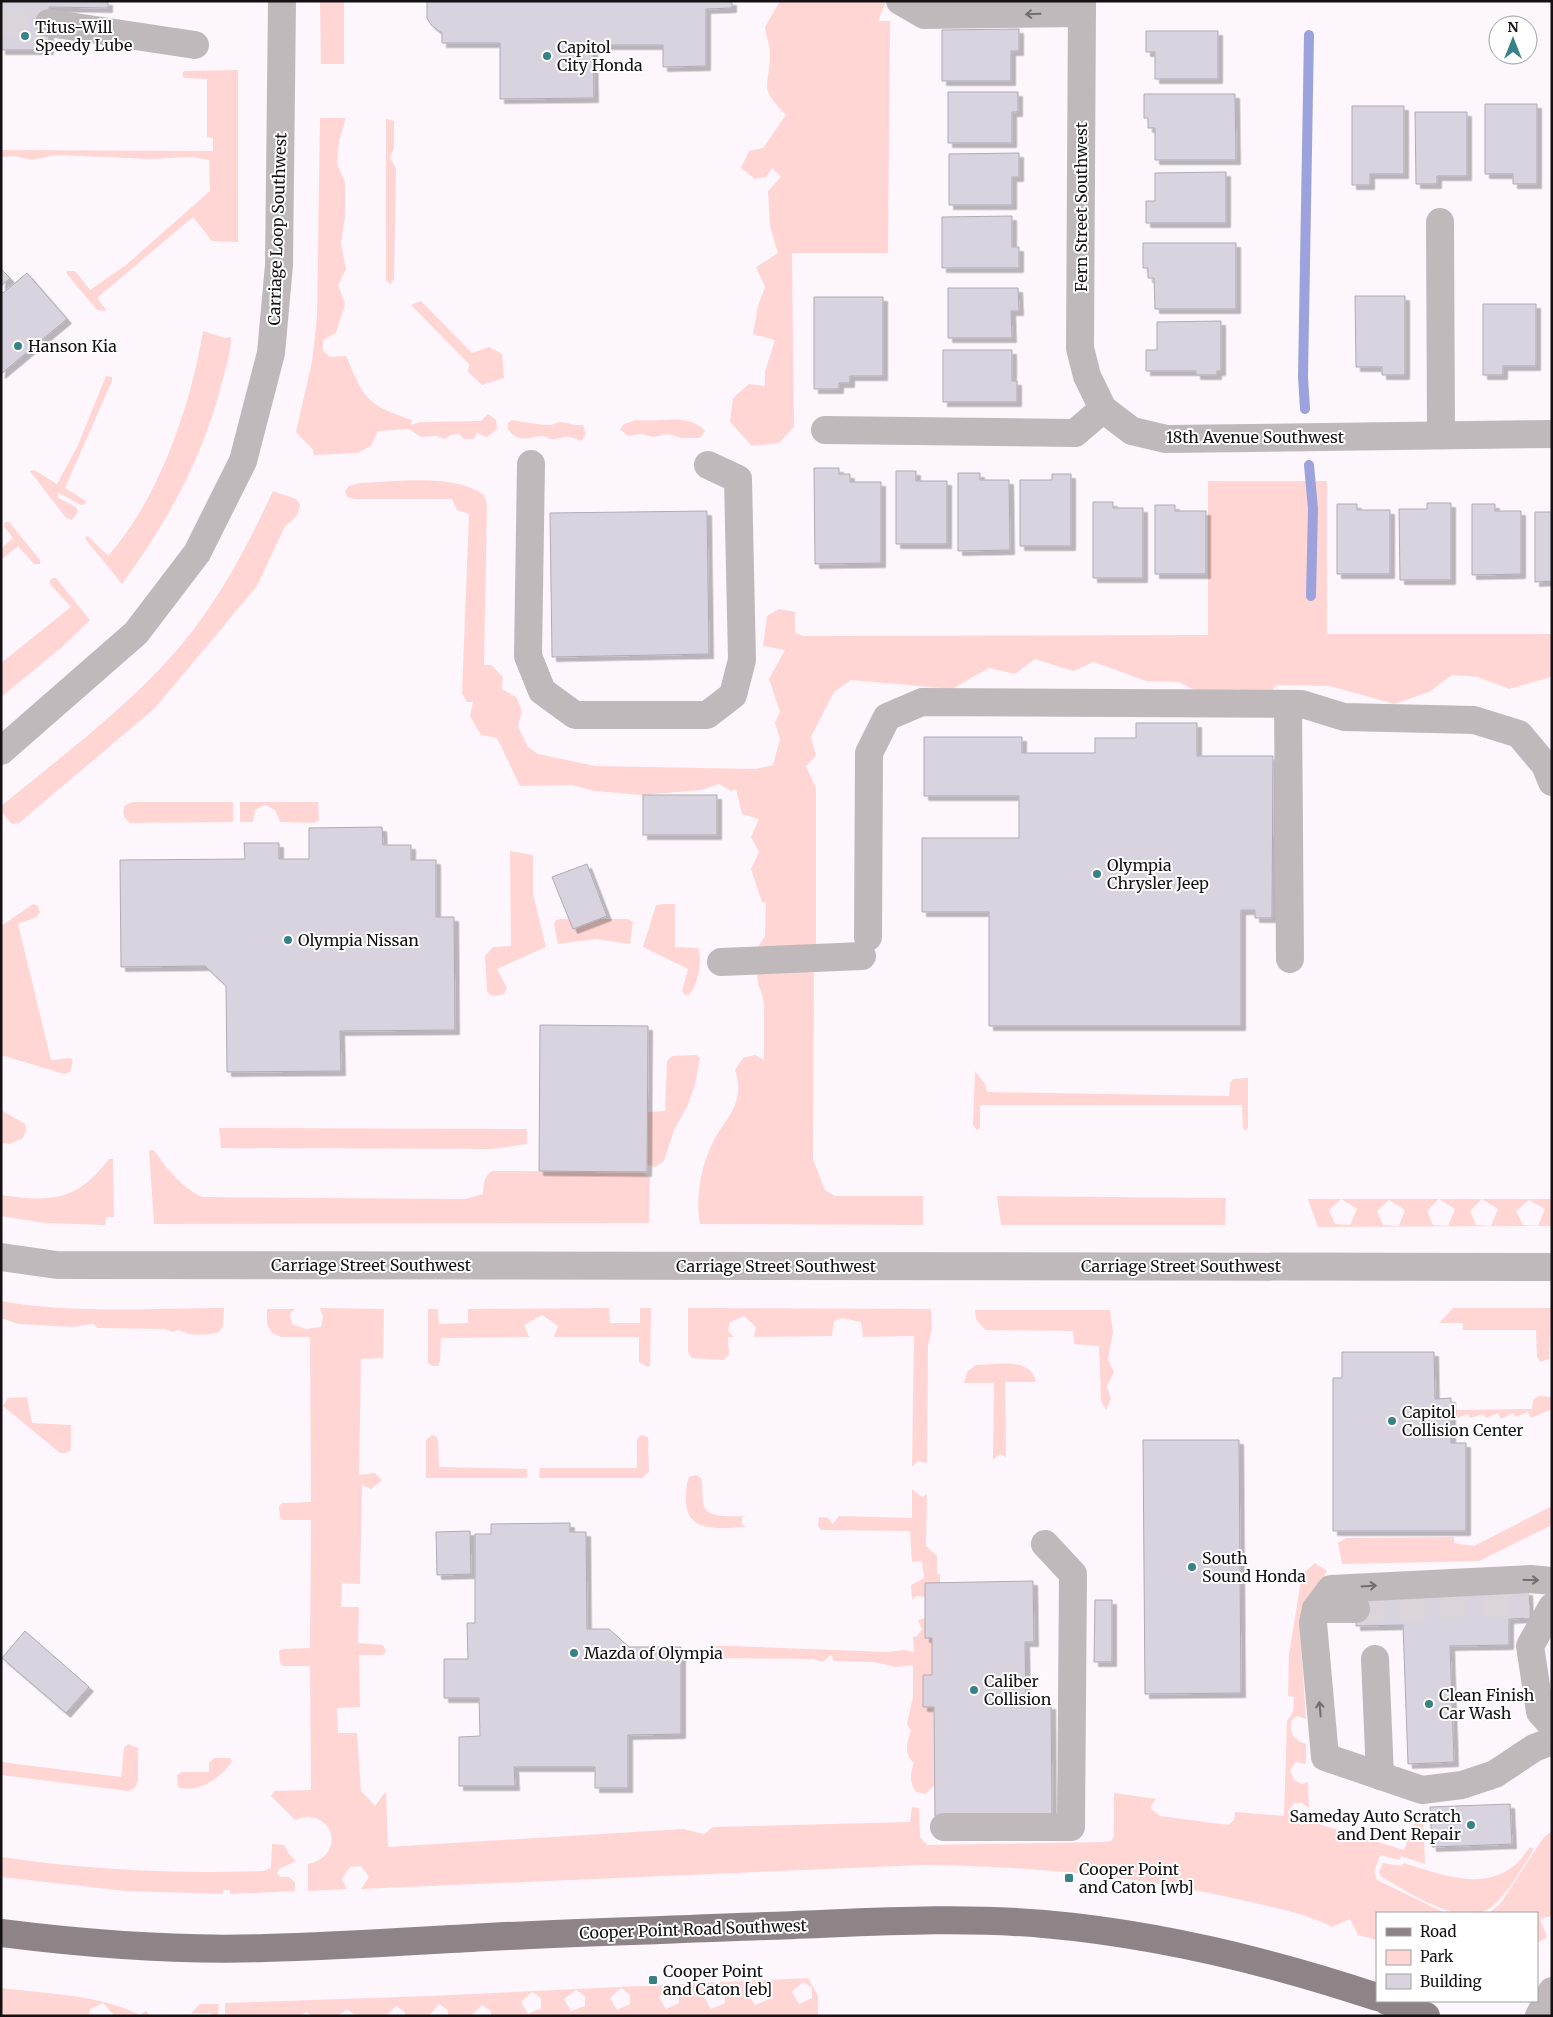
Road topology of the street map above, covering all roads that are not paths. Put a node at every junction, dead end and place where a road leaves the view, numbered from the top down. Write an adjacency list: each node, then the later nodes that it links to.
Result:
1 (282, 1): 14 (street, Carriage Loop Southwest)
2 (900, 1): 3 (street, one-way to 2)
3 (1082, 7): 7 (street, Fern Street Southwest)
4 (49, 22): 5 (street)
5 (194, 45)
6 (1440, 222): 10 (street)
7 (1103, 409): 8 (street); 10 (street, 18th Avenue Southwest)
8 (825, 430)
9 (1552, 434): 10 (street, 18th Avenue Southwest)
10 (1441, 436)
11 (531, 464): 12 (street)
12 (708, 465)
13 (1288, 704): 15 (street); 16 (street); 17 (street)
14 (1, 751)
15 (1552, 782)
16 (1290, 959)
17 (721, 962)
18 (1, 1257): 19 (street, Carriage Street Southwest)
19 (1552, 1267)
20 (1045, 1544): 29 (street)
21 (1552, 1581): 23 (street, one-way to 21)
22 (1543, 1607): 26 (street)
23 (1316, 1609): 24 (street); 28 (street, one-way to 23)
24 (1356, 1609)
25 (1375, 1659): 28 (street)
26 (1552, 1725)
27 (1552, 1741): 28 (street)
28 (1380, 1776)
29 (944, 1827)
30 (1, 1933): 32 (main road, Cooper Point Road Southwest)
31 (1552, 1991): 35 (street)
32 (1376, 1997)
33 (1390, 2002): 34 (main road)
34 (1426, 2016)
35 (1539, 2016)

